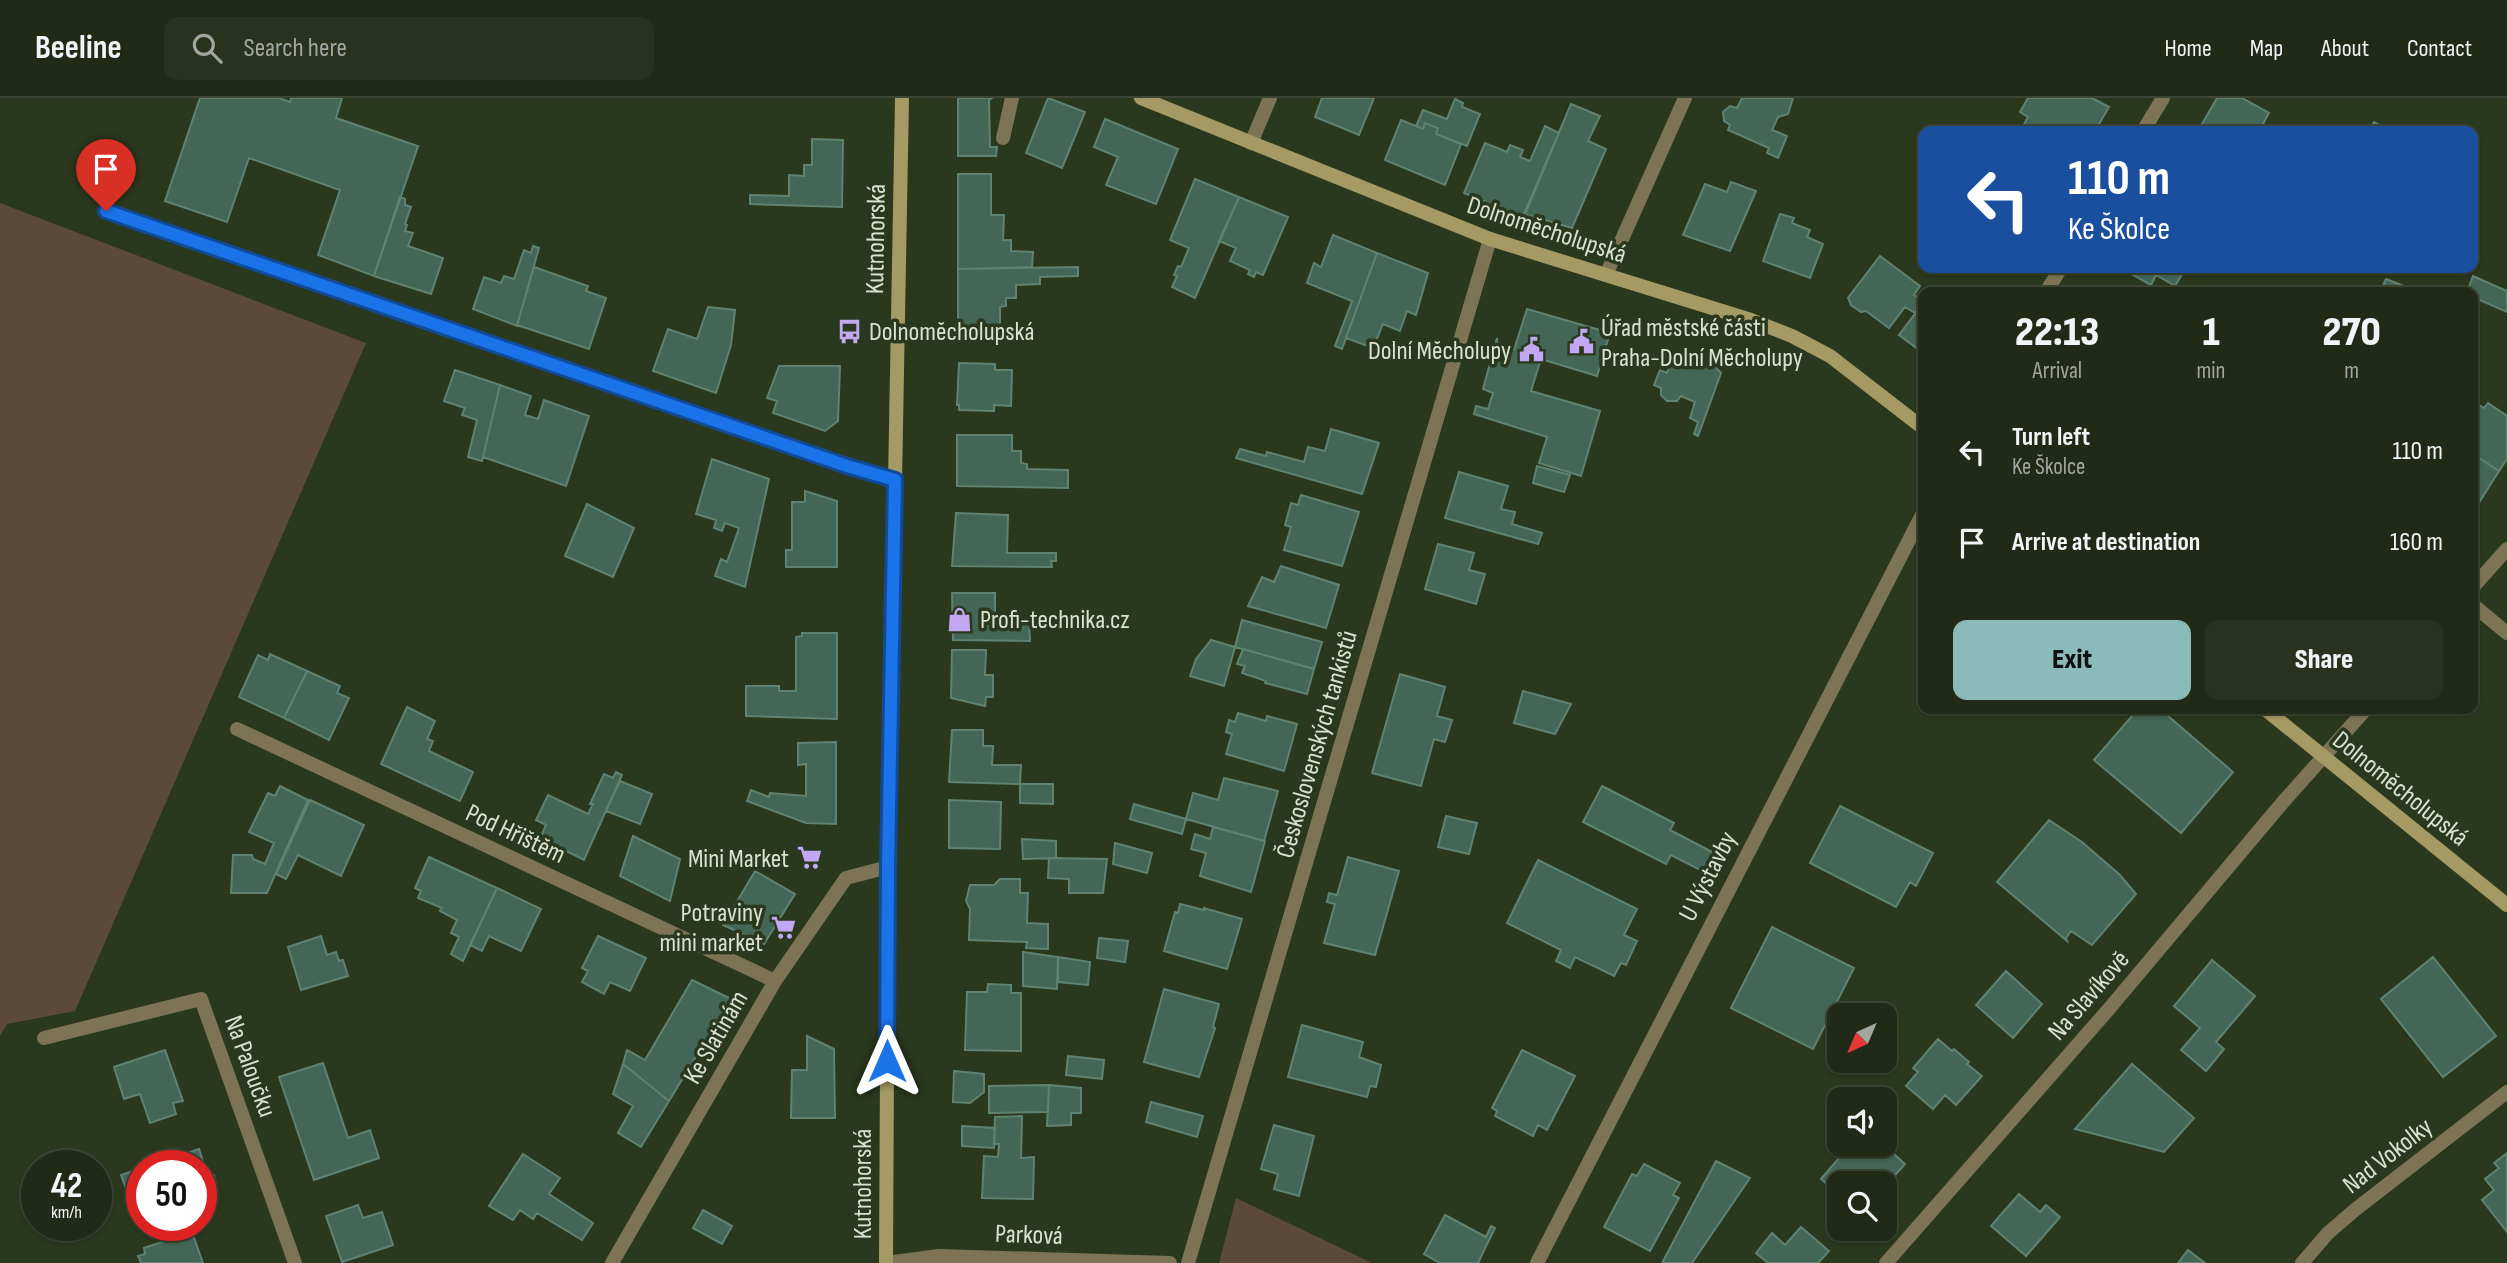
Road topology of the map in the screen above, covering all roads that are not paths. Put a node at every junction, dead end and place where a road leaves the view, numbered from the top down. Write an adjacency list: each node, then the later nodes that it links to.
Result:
1 (902, 98): 14 (street, Kutnohorská)
2 (1012, 98): 8 (street)
3 (1141, 98): 9 (street, Dolnoměcholupská)
4 (1270, 98): 9 (street)
5 (1685, 98): 12 (street)
6 (2163, 98): 7 (street)
7 (2146, 126)
8 (1003, 138)
9 (1251, 143): 11 (street, Dolnoměcholupská)
10 (106, 211): 14 (street)
11 (1490, 239): 12 (street, Dolnoměcholupská); 33 (street, Československých tankistů)
12 (1606, 275): 13 (street, Dolnoměcholupská)
13 (1918, 424)
14 (895, 480): 24 (street, Kutnohorská)
15 (1918, 523): 34 (street, U Výstavby)
16 (2507, 549): 17 (street)
17 (2478, 581)
18 (2478, 609): 19 (street)
19 (2507, 633)
20 (2271, 714): 23 (street, Dolnoměcholupská)
21 (2362, 714): 23 (street, Na Slavíkově)
22 (237, 729): 26 (street, Pod Hřištěm)
23 (2324, 757): 25 (street, Dolnoměcholupská); 35 (street, Na Slavíkově)
24 (888, 867): 26 (street, Ke Slatinám); 31 (street, Kutnohorská)
25 (2507, 905)
26 (775, 981): 30 (street, Ke Slatinám)
27 (44, 1038): 29 (street, Na Paloučku)
28 (2507, 1092): 36 (street, Nad Vokolky)
29 (295, 1263)
30 (612, 1263)
31 (886, 1263): 32 (street, Parková)
32 (1170, 1263)
33 (1188, 1263)
34 (1537, 1263)
35 (1886, 1263)
36 (2302, 1263)

